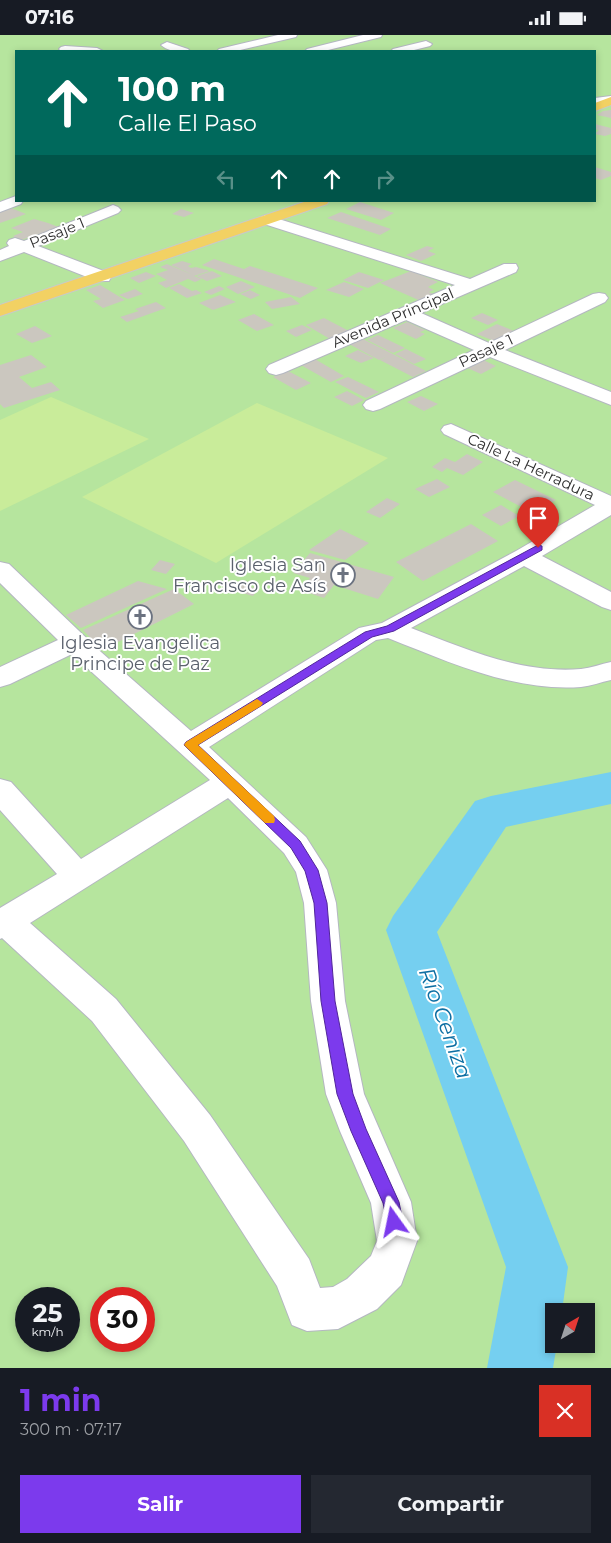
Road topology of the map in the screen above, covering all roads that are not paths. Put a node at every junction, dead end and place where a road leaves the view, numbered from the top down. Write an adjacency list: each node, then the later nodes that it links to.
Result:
1 (237, 35): 5 (street)
2 (292, 35): 5 (street)
3 (377, 35): 6 (street)
4 (325, 38): 6 (street)
5 (260, 43): 12 (street)
6 (343, 43): 13 (street); 14 (street)
7 (426, 44): 15 (street)
8 (167, 45): 11 (street)
9 (65, 49): 10 (street)
10 (81, 50)
11 (181, 50)
12 (229, 50)
13 (315, 50)
14 (366, 50)
15 (401, 50)
16 (611, 101): 17 (street); 18 (main road)
17 (596, 102)
18 (596, 107)
19 (15, 201): 21 (street)
20 (319, 202): 23 (main road)
21 (0, 207)
22 (114, 210): 25 (street, Pasaje 1)
23 (266, 220): 28 (main road); 29 (street)
24 (0, 237): 25 (street)
25 (24, 247): 26 (street, Pasaje 1); 28 (street)
26 (0, 256)
27 (510, 268): 29 (street, Avenida Principal)
28 (103, 277): 31 (main road)
29 (471, 285): 32 (street, Avenida Principal)
30 (599, 298): 33 (street, Pasaje 1)
31 (0, 311)
32 (406, 313): 33 (street); 34 (street, Avenida Principal)
33 (489, 349): 35 (street); 36 (street, Pasaje 1)
34 (276, 369)
35 (611, 399)
36 (373, 405)
37 (452, 430): 38 (street, Calle La Herradura)
38 (611, 505): 39 (street)
39 (524, 556): 41 (street); 42 (street)
40 (0, 569): 43 (street)
41 (611, 602)
42 (390, 629): 44 (street); 46 (street)
43 (75, 642): 45 (street); 46 (street)
44 (611, 671)
45 (0, 678)
46 (190, 745): 47 (street)
47 (230, 782): 49 (street); 50 (street)
48 (0, 790): 49 (street)
49 (79, 877): 50 (street)
50 (3, 923)

